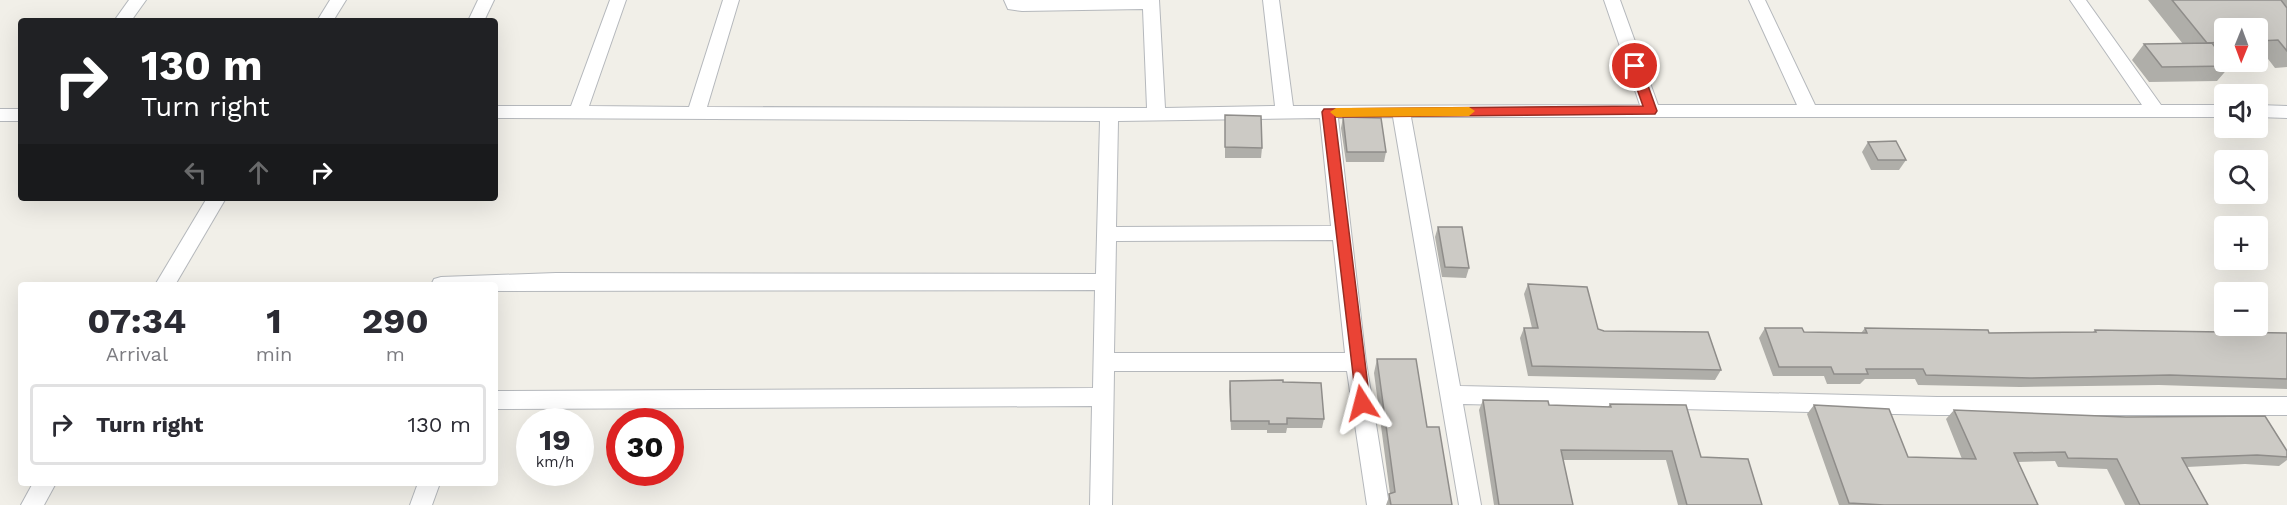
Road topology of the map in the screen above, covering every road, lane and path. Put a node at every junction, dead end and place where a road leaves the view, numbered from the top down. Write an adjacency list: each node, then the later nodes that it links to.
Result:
1 (138, 0): 12 (street)
2 (338, 0): 13 (street)
3 (486, 0): 14 (street)
4 (618, 0): 22 (street)
5 (732, 0): 25 (street)
6 (1012, 0): 11 (street)
7 (1271, 0): 26 (street)
8 (1612, 0): 17 (street)
9 (1757, 0): 18 (street)
10 (2078, 0): 15 (street)
11 (1151, 2): 27 (street)
12 (124, 18)
13 (327, 18)
14 (477, 18)
15 (2155, 110): 18 (street); 19 (street)
16 (1401, 111): 17 (street); 23 (street); 39 (street)
17 (1651, 111): 18 (street)
18 (1809, 111)
19 (2214, 111)
20 (2268, 111): 24 (street)
21 (498, 112): 22 (street)
22 (578, 112): 25 (street)
23 (1328, 112): 26 (street); 32 (street)
24 (2287, 112)
25 (696, 113): 30 (street)
26 (1286, 113): 27 (street)
27 (1156, 114): 30 (street)
28 (0, 115): 29 (street)
29 (18, 115)
30 (1109, 115): 33 (street)
31 (216, 201): 34 (street)
32 (1341, 233): 33 (street); 38 (street)
33 (1107, 234): 35 (street)
34 (167, 282)
35 (1105, 282): 36 (street); 37 (street)
36 (498, 283)
37 (1105, 362): 38 (street); 40 (street)
38 (1356, 362): 48 (street)
39 (1450, 395): 42 (street); 49 (street)
40 (1104, 397): 41 (street); 47 (street)
41 (498, 400)
42 (2287, 406)
43 (43, 486): 45 (street)
44 (428, 486): 46 (street)
45 (32, 505)
46 (421, 505)
47 (1101, 505)
48 (1378, 505)
49 (1470, 505)

